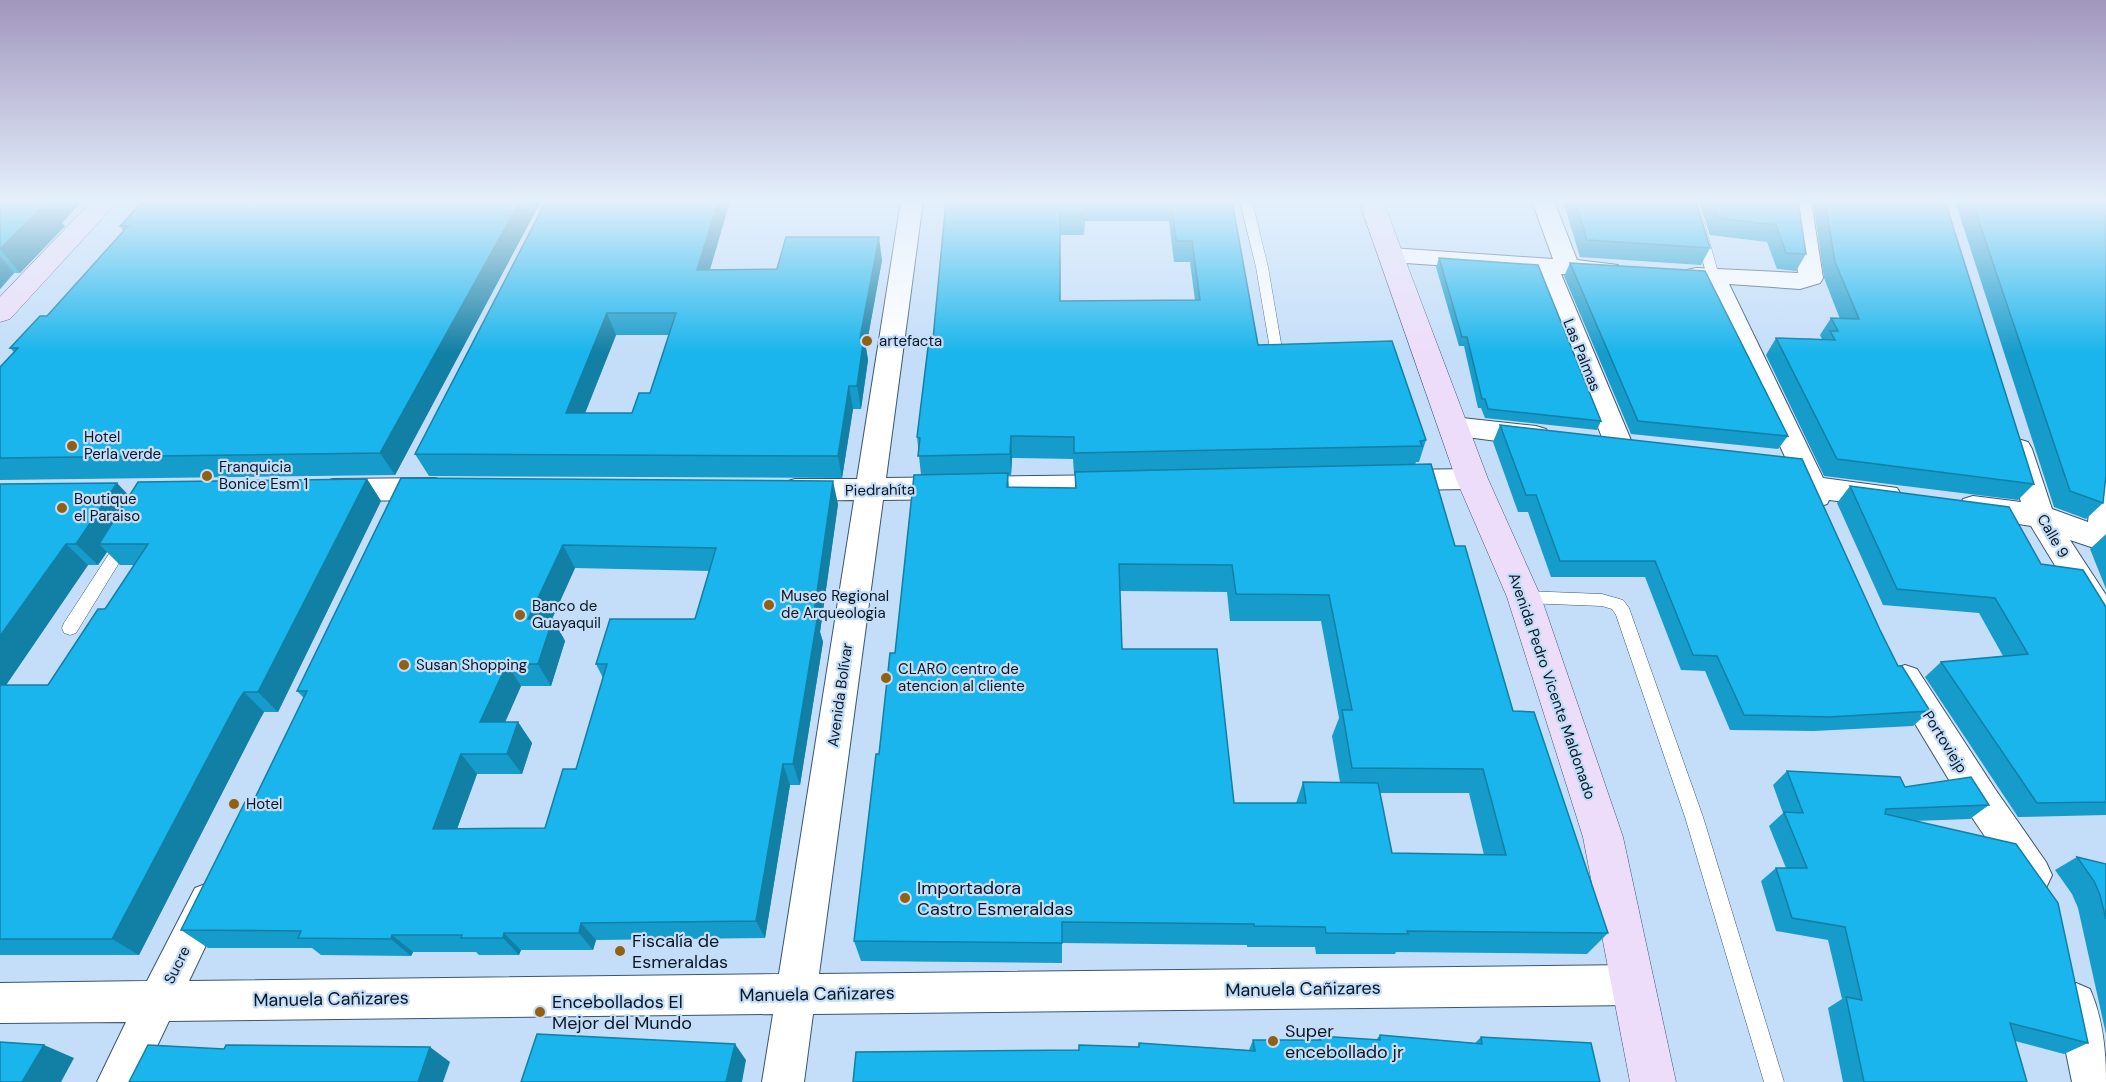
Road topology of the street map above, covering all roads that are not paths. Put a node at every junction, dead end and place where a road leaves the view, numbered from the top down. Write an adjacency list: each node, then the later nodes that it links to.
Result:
1 (58, 251): 13 (main road)
2 (905, 251): 30 (street, Avenida Bolívar)
3 (1258, 251): 14 (lane)
4 (1390, 251): 8 (main road, Avenida Pedro Vicente Maldonado)
5 (1554, 251): 9 (street, Las Palmas)
6 (1706, 251): 12 (lane)
7 (1807, 251): 12 (street)
8 (1391, 255): 9 (street); 16 (main road, Avenida Pedro Vicente Maldonado)
9 (1557, 267): 10 (street); 18 (street, Las Palmas)
10 (1635, 271)
11 (1669, 273): 12 (street)
12 (1713, 276): 21 (street)
13 (0, 312)
14 (1276, 350)
15 (2009, 421): 33 (street, Calle 9)
16 (1453, 427): 17 (street); 22 (main road, Avenida Pedro Vicente Maldonado)
17 (1560, 438)
18 (1619, 444)
19 (422, 456): 26 (street)
20 (1767, 460): 21 (street)
21 (1807, 475): 31 (street); 34 (street)
22 (1472, 479): 23 (street); 38 (main road, Avenida Pedro Vicente Maldonado)
23 (1366, 481)
24 (1141, 485): 30 (street, Piedrahíta)
25 (2106, 485): 37 (street)
26 (405, 488): 27 (street); 28 (street); 35 (street)
27 (465, 489)
28 (310, 490)
29 (774, 490): 30 (street, Piedrahíta)
30 (870, 490): 46 (street, Avenida Bolívar)
31 (1915, 500)
32 (1949, 504): 33 (street)
33 (2040, 516): 37 (street); 39 (street, Calle 9)
34 (1827, 519)
35 (390, 520)
36 (130, 532): 40 (lane)
37 (2104, 540)
38 (1524, 597): 45 (main road, Avenida Pedro Vicente Maldonado); 52 (lane)
39 (2106, 622)
40 (70, 628)
41 (1890, 656): 43 (street, Portoviejp)
42 (222, 873): 47 (street, Sucre)
43 (2050, 899)
44 (2071, 976): 53 (street)
45 (1634, 985): 46 (street, Manuela Cañizares); 51 (main road, Avenida Pedro Vicente Maldonado)
46 (796, 994): 47 (street, Manuela Cañizares); 50 (street, Avenida Bolívar)
47 (160, 1001): 48 (street, Manuela Cañizares); 49 (street, Sucre)
48 (0, 1003)
49 (118, 1082)
50 (783, 1082)
51 (1653, 1082)
52 (1774, 1082)
53 (2093, 1082)

